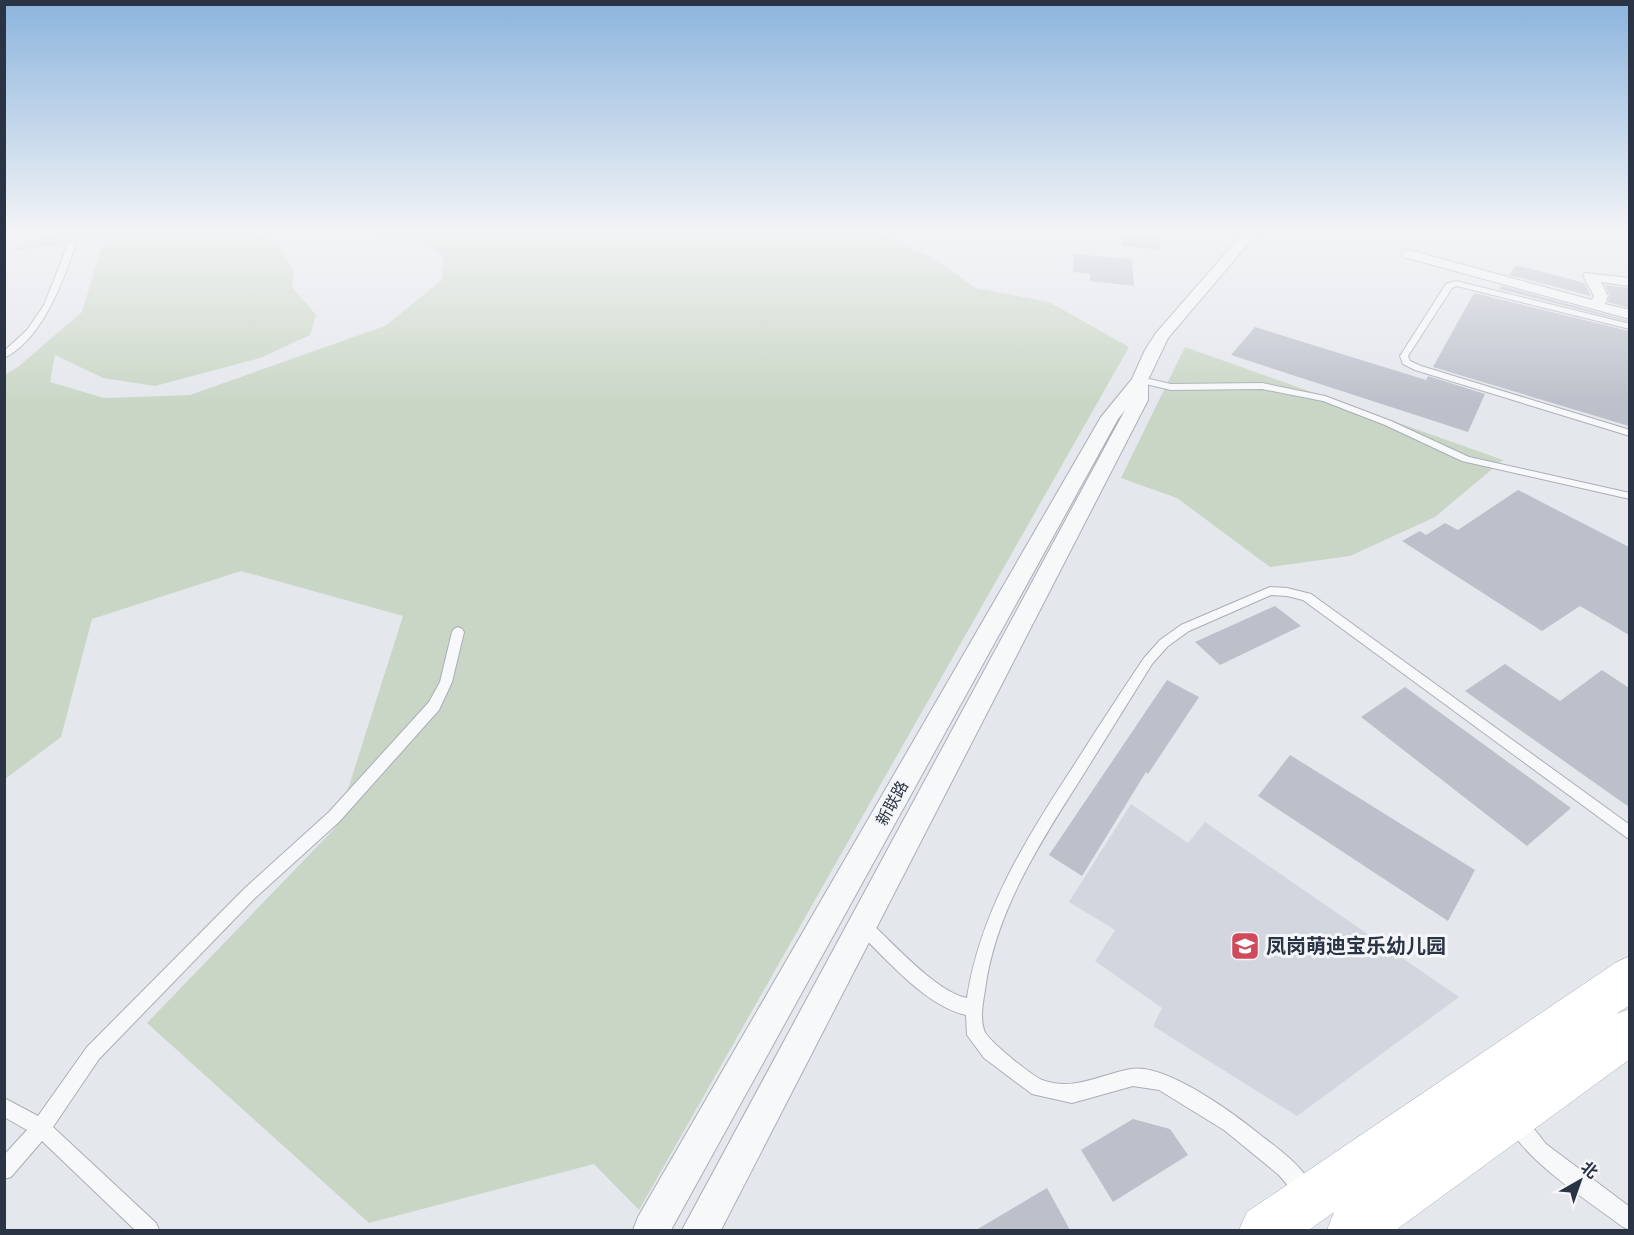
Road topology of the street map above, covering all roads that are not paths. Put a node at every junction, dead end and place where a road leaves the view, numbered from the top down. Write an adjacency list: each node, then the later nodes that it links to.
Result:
1 (56, 289): 10 (lane)
2 (1203, 289): 11 (street, 新联路)
3 (1447, 289): 12 (lane)
4 (1478, 289): 9 (lane)
5 (1534, 289): 7 (street)
6 (1597, 289): 7 (street)
7 (1597, 306): 8 (street)
8 (1629, 315)
9 (1629, 327)
10 (4, 356)
11 (1140, 380): 13 (lane); 16 (street, 新联路); 27 (street, 新联路)
12 (1629, 433)
13 (1629, 496)
14 (458, 632): 22 (lane)
15 (1629, 834): 18 (lane)
16 (862, 925): 18 (lane); 28 (street, 新联路)
17 (1629, 978): 24 (street)
18 (974, 1008): 24 (lane)
19 (1629, 1031): 21 (street)
20 (4, 1107): 22 (lane)
21 (1511, 1117): 25 (lane); 30 (street)
22 (41, 1128): 23 (lane); 26 (lane)
23 (4, 1170)
24 (1310, 1198): 29 (street)
25 (1629, 1220)
26 (149, 1230)
27 (651, 1230)
28 (701, 1230)
29 (1264, 1230)
30 (1353, 1230)

